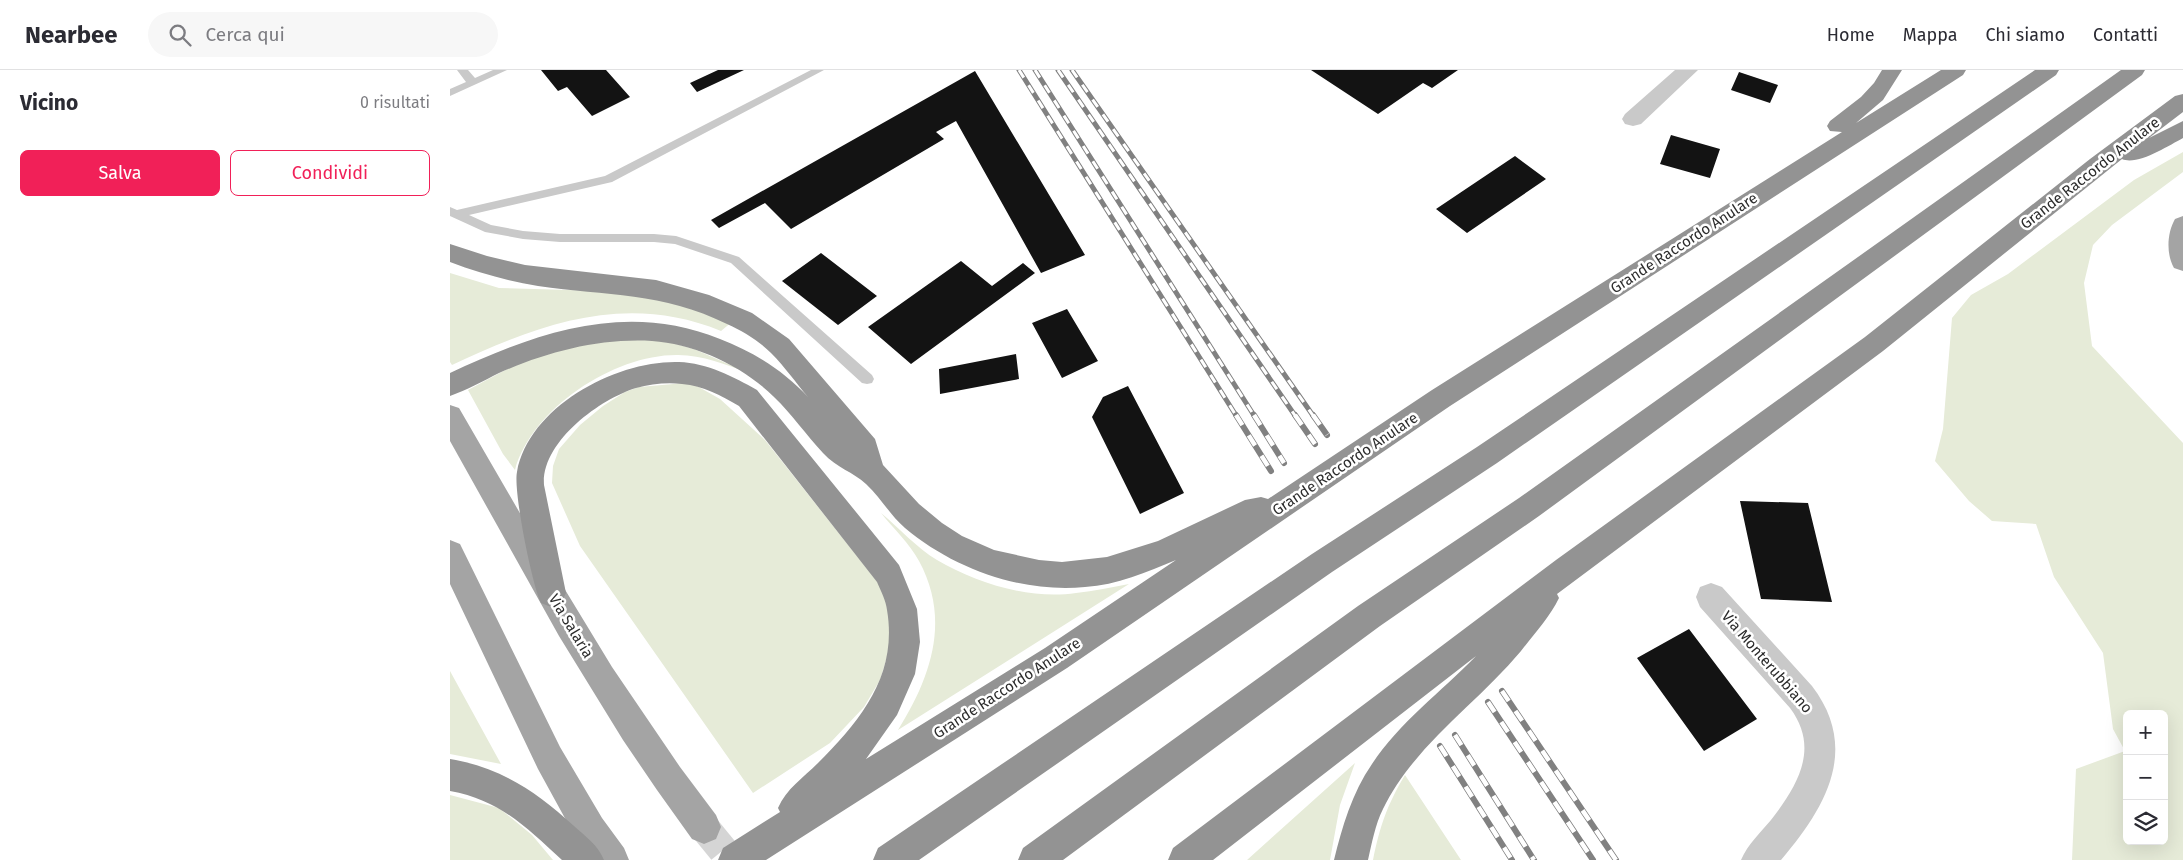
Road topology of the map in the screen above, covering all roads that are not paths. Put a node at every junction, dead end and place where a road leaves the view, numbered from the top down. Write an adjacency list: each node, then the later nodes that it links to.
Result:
1 (462, 70): 9 (lane)
2 (502, 70): 9 (lane)
3 (819, 70): 16 (lane)
4 (1688, 70): 12 (street)
5 (1892, 70): 15 (highway)
6 (1956, 70): 15 (highway, Grande Raccordo Anulare)
7 (2049, 70): 34 (highway)
8 (2135, 70): 35 (highway)
9 (473, 83): 10 (lane)
10 (450, 93)
11 (2183, 101): 14 (highway, Grande Raccordo Anulare)
12 (1633, 119)
13 (2183, 128): 14 (highway)
14 (2098, 165): 26 (highway, Grande Raccordo Anulare)
15 (1773, 186): 24 (highway, Grande Raccordo Anulare)
16 (453, 212): 20 (lane)
17 (2183, 225): 19 (main road)
18 (450, 254): 23 (highway)
19 (2183, 262)
20 (866, 379)
21 (450, 384): 23 (highway)
22 (450, 416): 27 (main road, Via Salaria)
23 (872, 472): 24 (highway)
24 (1284, 505): 31 (highway, Grande Raccordo Anulare)
25 (450, 553): 33 (main road)
26 (1566, 569): 36 (highway, Grande Raccordo Anulare); 37 (highway)
27 (551, 593): 30 (main road, Via Salaria); 31 (highway)
28 (1711, 597): 38 (street, Via Monterubbiano)
29 (450, 775): 32 (highway)
30 (704, 827)
31 (736, 859)
32 (587, 860)
33 (612, 860)
34 (890, 860)
35 (1035, 860)
36 (1184, 860)
37 (1351, 860)
38 (1758, 860)

